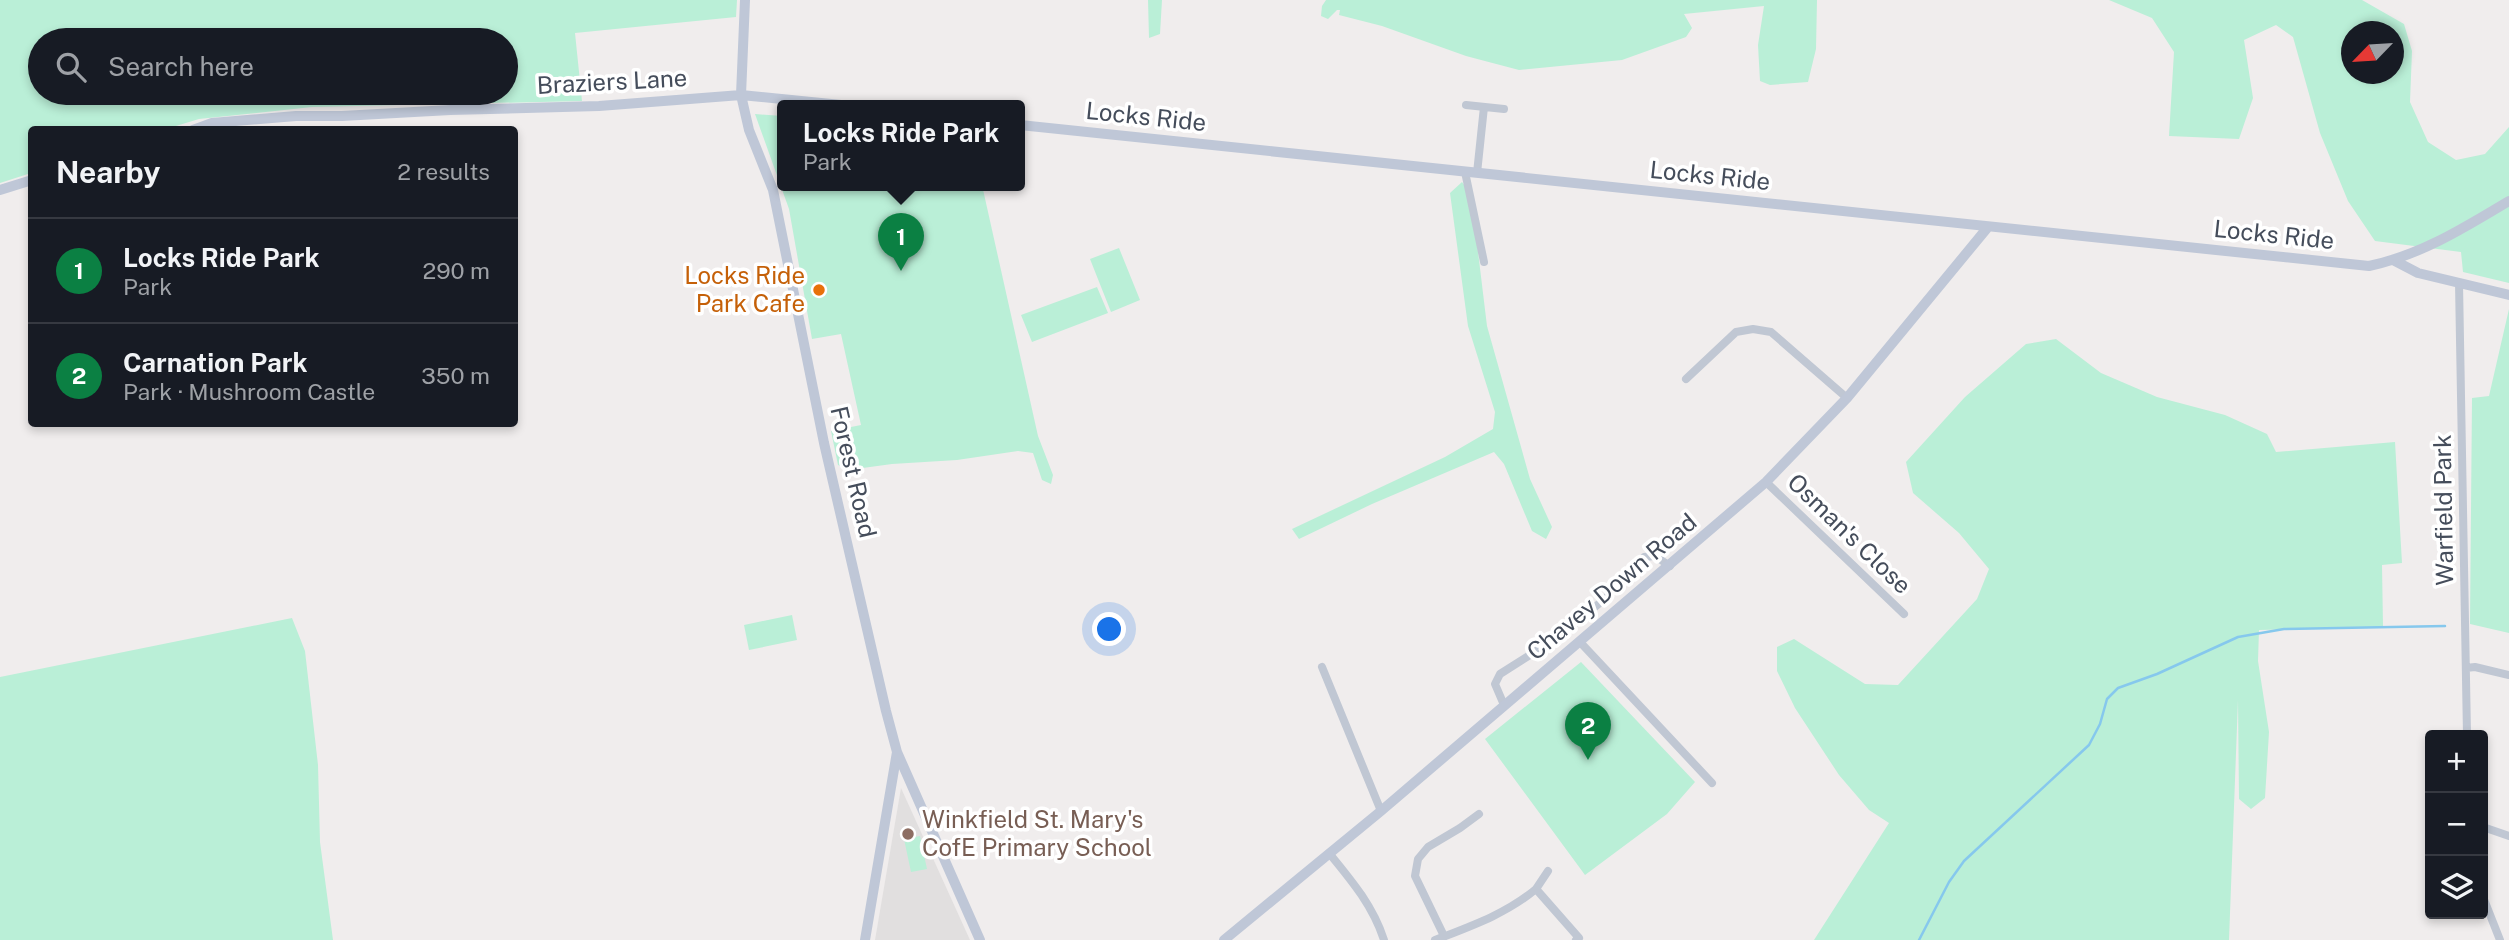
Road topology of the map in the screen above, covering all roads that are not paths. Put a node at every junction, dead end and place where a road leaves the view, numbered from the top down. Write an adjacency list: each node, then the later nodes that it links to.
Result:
1 (745, 0): 2 (main road, Forest Road)
2 (741, 95): 3 (main road); 7 (main road, Braziers Lane); 29 (main road, Forest Road)
3 (791, 100)
4 (1466, 105): 5 (street)
5 (1483, 107): 6 (street); 9 (street)
6 (1504, 109)
7 (204, 126)
8 (1025, 126): 9 (main road, Locks Ride)
9 (1471, 172): 13 (main road, Locks Ride); 15 (street)
10 (28, 181): 11 (main road)
11 (0, 190)
12 (2509, 201): 14 (main road, Locks Ride)
13 (1988, 227): 14 (main road, Locks Ride); 19 (main road, Chavey Down Road)
14 (2395, 261): 16 (main road)
15 (1484, 262)
16 (2459, 284): 17 (main road); 25 (street, Warfield Park)
17 (2509, 295)
18 (1686, 379): 19 (street)
19 (1847, 398): 20 (main road, Chavey Down Road)
20 (1766, 482): 21 (main road, Chavey Down Road); 22 (street, Osman's Close)
21 (1670, 566): 23 (main road, Chavey Down Road); 27 (street)
22 (1904, 614)
23 (1580, 642): 27 (main road, Chavey Down Road); 30 (street)
24 (1322, 667): 31 (street)
25 (2466, 668): 26 (street); 28 (street, Warfield Park)
26 (2509, 675)
27 (1504, 705): 31 (main road, Chavey Down Road)
28 (2467, 730)
29 (897, 752): 40 (main road); 41 (main road, Forest Road)
30 (1712, 783)
31 (1381, 811): 35 (main road, Chavey Down Road)
32 (1479, 814): 39 (street)
33 (2488, 829): 34 (street)
34 (2509, 836)
35 (1329, 853): 42 (main road, Chavey Down Road); 43 (street)
36 (1548, 871): 37 (street)
37 (1536, 888): 39 (street); 44 (street)
38 (2488, 910): 45 (street)
39 (1439, 938)
40 (865, 940)
41 (980, 940)
42 (1224, 940)
43 (1384, 940)
44 (1576, 940)
45 (2500, 940)

